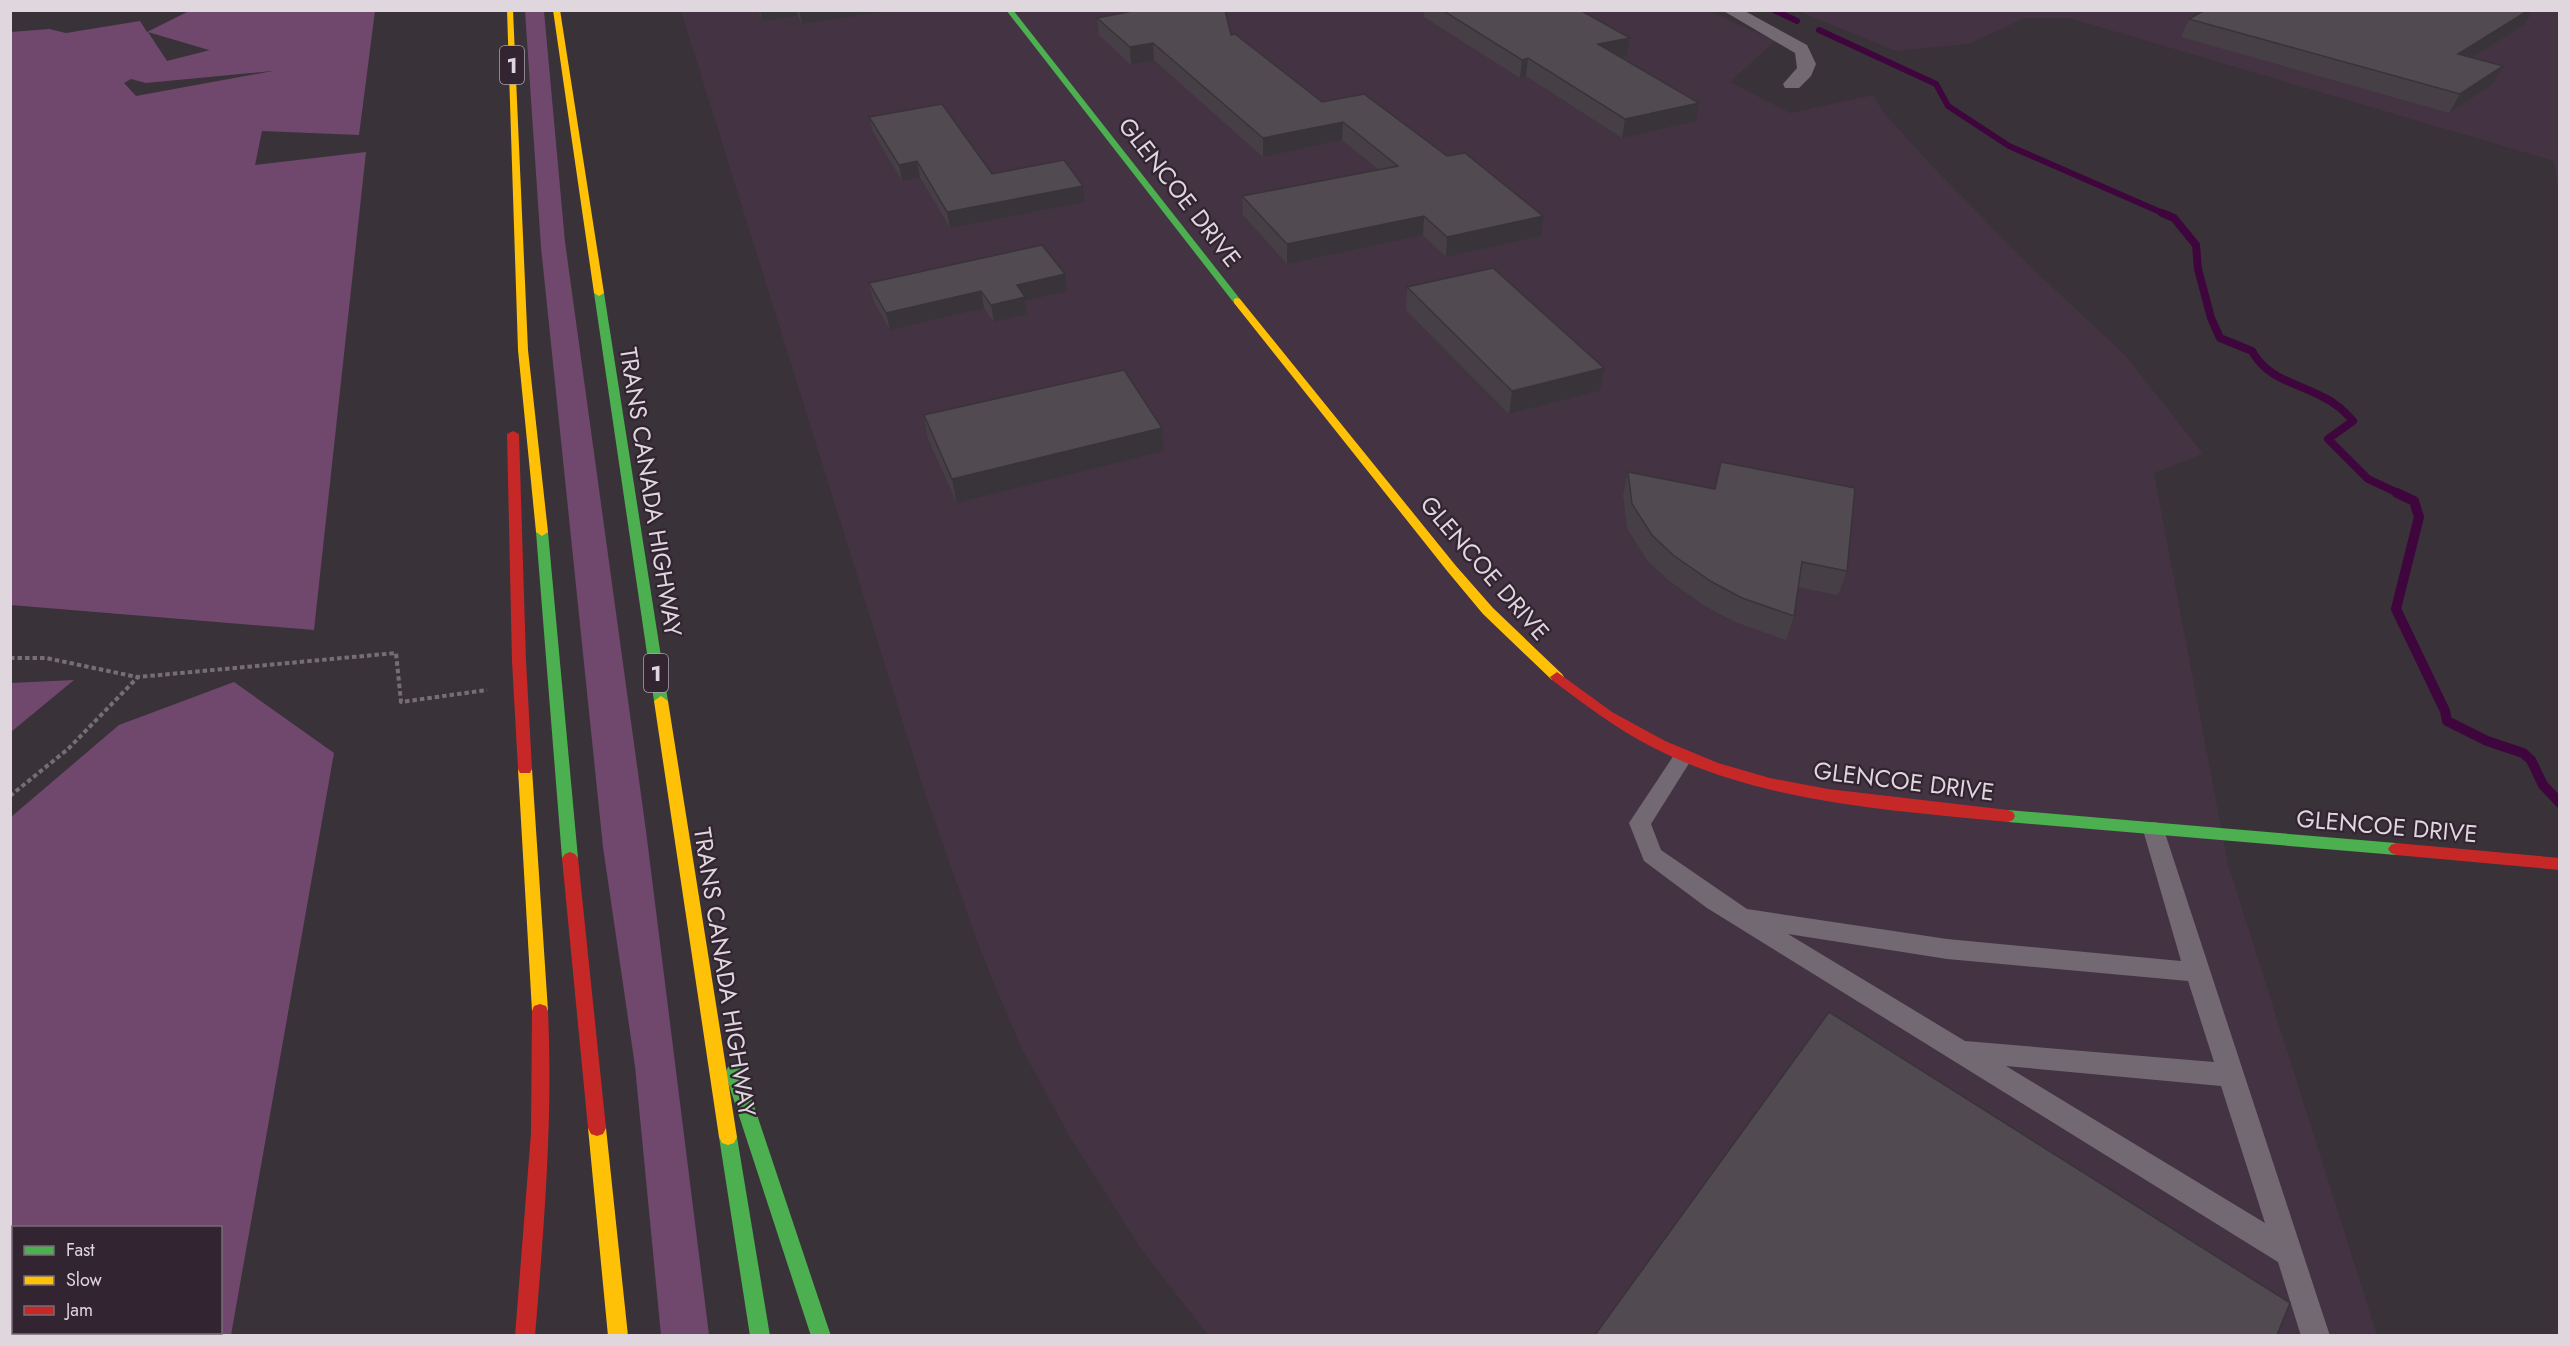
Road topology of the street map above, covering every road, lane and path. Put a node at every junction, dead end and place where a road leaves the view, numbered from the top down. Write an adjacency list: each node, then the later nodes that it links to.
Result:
1 (510, 10): 6 (main road, 1)
2 (556, 10): 16 (main road, TRANS CANADA HIGHWAY / 1)
3 (1010, 10): 10 (main road, GLENCOE DRIVE)
4 (1730, 10): 5 (street)
5 (1792, 84)
6 (526, 384): 9 (main road); 21 (main road, 1)
7 (10, 658): 8 (path)
8 (138, 677): 9 (path); 11 (path)
9 (520, 685): 20 (main road)
10 (1683, 757): 12 (main road, GLENCOE DRIVE); 14 (lane)
11 (10, 796)
12 (2154, 830): 13 (main road, GLENCOE DRIVE); 15 (lane)
13 (2559, 864)
14 (1741, 916): 15 (lane); 17 (lane)
15 (2196, 972): 18 (lane)
16 (703, 980): 22 (main road, TRANS CANADA HIGHWAY / 1); 23 (main road)
17 (1960, 1050): 18 (lane); 19 (lane)
18 (2230, 1076): 19 (lane)
19 (2289, 1253): 24 (lane)
20 (525, 1335)
21 (618, 1335)
22 (760, 1335)
23 (821, 1335)
24 (2316, 1335)

